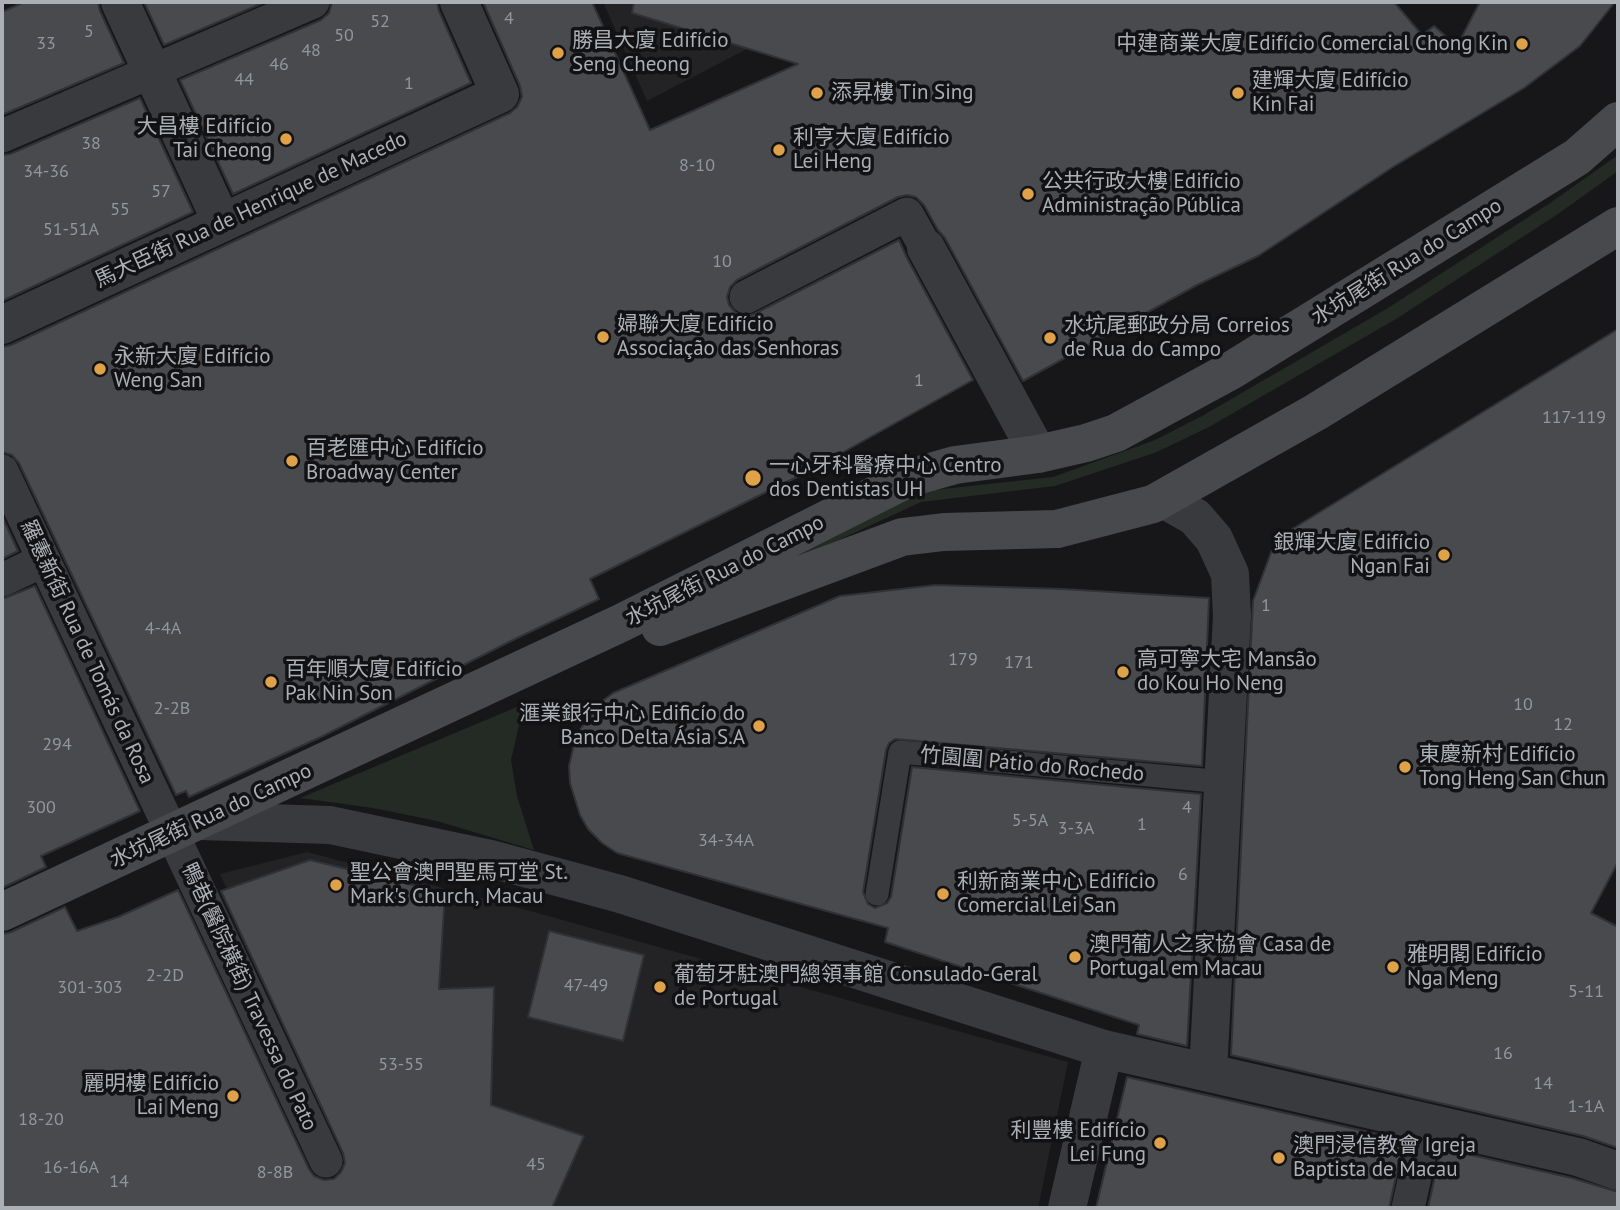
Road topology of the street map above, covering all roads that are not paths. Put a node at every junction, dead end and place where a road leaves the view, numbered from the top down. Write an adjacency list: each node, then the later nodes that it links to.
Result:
1 (120, 2): 4 (street)
2 (313, 2): 4 (street)
3 (459, 2): 7 (street, 馬大臣街 Rua de Henrique de Macedo)
4 (152, 71): 6 (street); 7 (street)
5 (1618, 121): 12 (main road, 水坑尾街 Rua do Campo)
6 (2, 136)
7 (222, 223): 11 (street, 馬大臣街 Rua de Henrique de Macedo)
8 (1618, 226): 14 (main road, 水坑尾街 Rua do Campo)
9 (919, 231): 10 (street); 12 (street)
10 (746, 297)
11 (2, 325)
12 (1038, 454): 17 (main road, 水坑尾街 Rua do Campo)
13 (2, 471): 15 (street, 羅憲新街 Rua de Tomás da Rosa)
14 (1163, 499): 17 (main road, 水坑尾街 Rua do Campo); 18 (street)
15 (44, 560): 16 (street); 19 (street, 羅憲新街 Rua de Tomás da Rosa)
16 (2, 580)
17 (420, 719): 19 (main road, 水坑尾街 Rua do Campo)
18 (1224, 782): 20 (lane, 竹園圍 Pátio do Rochedo); 23 (street)
19 (186, 827): 21 (main road, 水坑尾街 Rua do Campo); 22 (street); 25 (street, 鴨巷(醫院橫街) Travessa do Pato)
20 (877, 894)
21 (2, 912)
22 (1104, 1049): 23 (street); 27 (street)
23 (1208, 1073): 24 (street)
24 (1427, 1123): 26 (street); 28 (street)
25 (326, 1161)
26 (1618, 1171)
27 (1067, 1208)
28 (1408, 1208)

